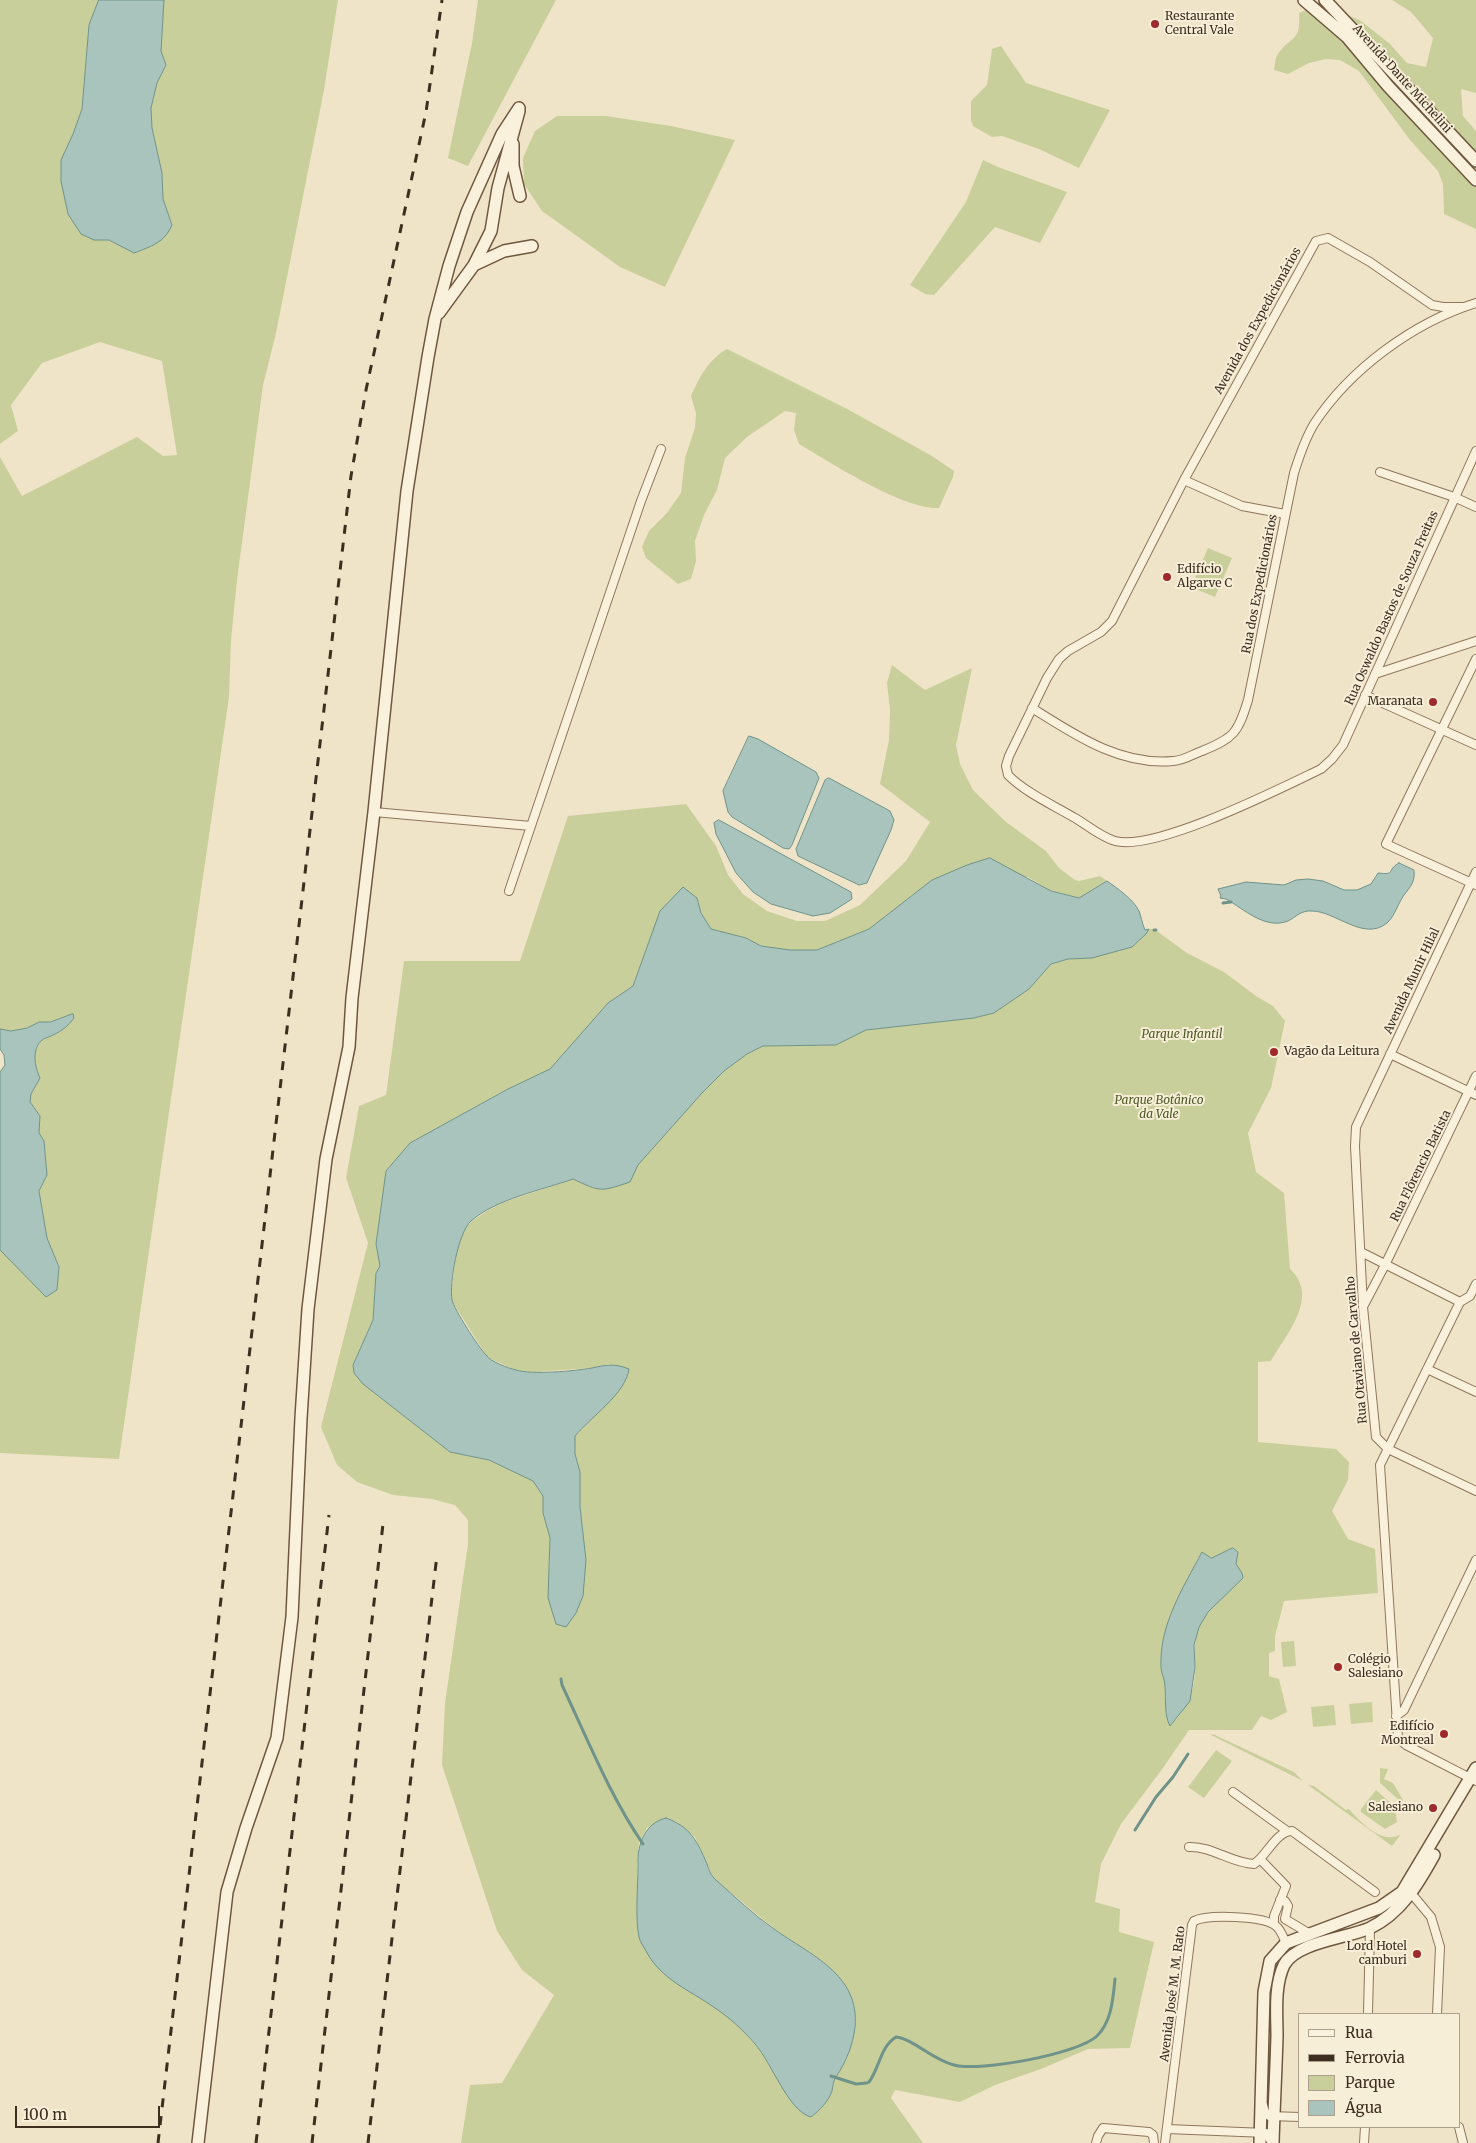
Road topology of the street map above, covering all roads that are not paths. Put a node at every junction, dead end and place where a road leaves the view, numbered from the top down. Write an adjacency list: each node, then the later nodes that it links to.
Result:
1 (1304, 0): 5 (street, Avenida Dante Michelini)
2 (1325, 0): 4 (street, Avenida Dante Michelini)
3 (514, 131): 6 (street); 8 (street); 11 (street)
4 (1476, 161)
5 (1476, 180)
6 (520, 196)
7 (532, 246): 8 (street)
8 (474, 265): 11 (street)
9 (1476, 303): 10 (street, Rua dos Expedicionários)
10 (1463, 307): 15 (street, Avenida dos Expedicionários); 18 (street, Rua dos Expedicionários)
11 (434, 319): 27 (street)
12 (660, 449): 28 (street)
13 (1476, 451): 16 (street, Rua Oswaldo Bastos de Souza Freitas)
14 (1380, 472): 16 (street)
15 (1184, 480): 18 (street); 23 (street, Avenida dos Expedicionários)
16 (1454, 497): 17 (street); 21 (street, Rua Oswaldo Bastos de Souza Freitas)
17 (1476, 507)
18 (1285, 514): 23 (street, Rua dos Expedicionários)
19 (1476, 641): 21 (street)
20 (1476, 659): 24 (street)
21 (1375, 674): 22 (street, Rua Oswaldo Bastos de Souza Freitas)
22 (1365, 695): 24 (street); 26 (street, Rua Oswaldo Bastos de Souza Freitas)
23 (1032, 708): 26 (street, Avenida dos Expedicionários)
24 (1443, 730): 25 (street); 30 (street)
25 (1476, 744)
26 (1321, 768)
27 (374, 812): 28 (street); 70 (street)
28 (531, 826): 31 (street)
29 (1476, 872): 30 (street, Avenida Munir Hilal)
30 (1474, 884): 32 (street, Avenida Munir Hilal)
31 (509, 891)
32 (1390, 1054): 34 (street); 35 (street, Avenida Munir Hilal)
33 (1476, 1076): 34 (street, Rua Flôrencio Batista)
34 (1472, 1093): 37 (street, Rua Flôrencio Batista)
35 (1356, 1127): 36 (street, Rua Otaviano de Carvalho)
36 (1361, 1252): 37 (street); 41 (street, Rua Otaviano de Carvalho)
37 (1385, 1265): 40 (street); 41 (street, Rua Flôrencio Batista)
38 (1476, 1284): 39 (street)
39 (1473, 1297): 40 (street)
40 (1460, 1302): 42 (street)
41 (1363, 1307): 44 (street, Rua Otaviano de Carvalho)
42 (1427, 1369): 43 (street); 44 (street)
43 (1476, 1392)
44 (1388, 1449): 45 (street); 47 (street)
45 (1476, 1491)
46 (1476, 1560): 47 (street)
47 (1396, 1716): 49 (street)
48 (1476, 1768): 49 (street)
49 (1474, 1778): 55 (street); 59 (street)
50 (1233, 1792): 51 (street)
51 (1287, 1831): 53 (street); 54 (street)
52 (1189, 1847): 53 (street)
53 (1260, 1859): 56 (street)
54 (1375, 1892)
55 (1411, 1893): 58 (street); 62 (street)
56 (1280, 1900): 57 (street); 59 (street)
57 (1274, 1924): 60 (street); 68 (street, Avenida José M. M. Rato)
58 (1370, 1928): 61 (street); 64 (street)
59 (1310, 1934): 60 (street)
60 (1286, 1943): 63 (street)
61 (1368, 2013)
62 (1437, 2013)
63 (1262, 2101): 64 (street); 69 (street)
64 (1274, 2116): 65 (street); 74 (street)
65 (1298, 2117)
66 (1365, 2128): 75 (street)
67 (1459, 2128): 76 (street)
68 (1167, 2129): 69 (street); 73 (street, Avenida José M. M. Rato)
69 (1260, 2138): 74 (street)
70 (198, 2143)
71 (1096, 2143): 72 (street)
72 (1154, 2143)
73 (1165, 2143)
74 (1273, 2143)
75 (1364, 2143)
76 (1463, 2143)

